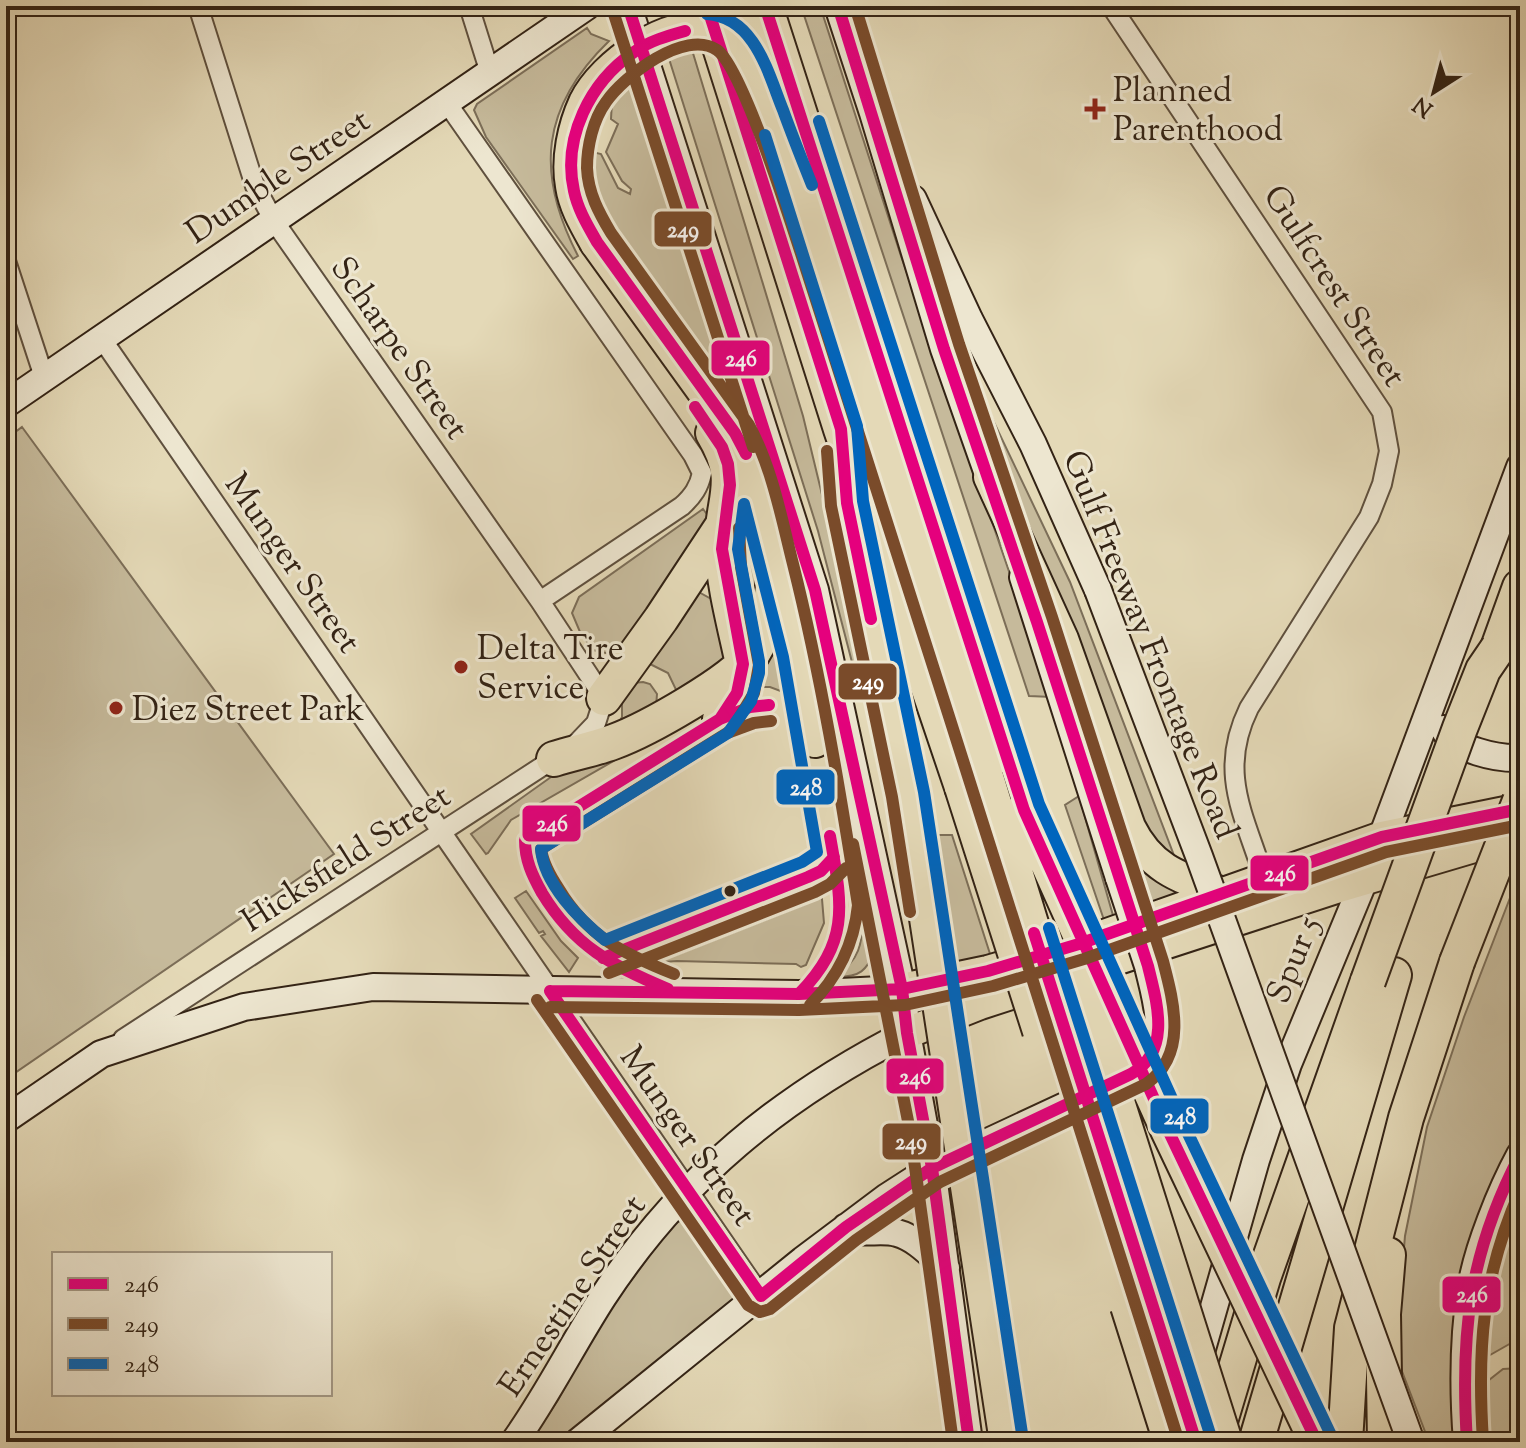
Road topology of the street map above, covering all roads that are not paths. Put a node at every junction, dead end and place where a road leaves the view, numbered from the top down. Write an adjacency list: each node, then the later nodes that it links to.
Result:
1 (198, 6): 15 (street, Scharpe Street)
2 (469, 6): 11 (street)
3 (587, 6): 11 (main road, Dumble Street)
4 (628, 6): 49 (main road)
5 (693, 6): 16 (highway)
6 (707, 6): 21 (highway)
7 (739, 6): 14 (highway, bridge)
8 (765, 6): 38 (highway)
9 (838, 6): 13 (main road, Gulf Freeway Frontage Road)
10 (1111, 6): 45 (street, Gulfcrest Street)
11 (490, 73): 12 (main road, Dumble Street)
12 (447, 103): 15 (main road, Dumble Street); 28 (street)
13 (873, 113): 23 (main road, Gulf Freeway Frontage Road); 73 (main road, Gulf Freeway Frontage Road, bridge)
14 (797, 191): 16 (highway, bridge); 38 (highway)
15 (274, 221): 18 (main road, Dumble Street); 28 (street, Scharpe Street)
16 (592, 245): 24 (highway); 25 (highway)
17 (6, 261): 19 (street)
18 (102, 339): 19 (main road, Dumble Street); 42 (street, Munger Street)
19 (44, 377): 20 (main road, Dumble Street)
20 (6, 404)
21 (841, 429): 38 (highway); 64 (highway, bridge)
22 (1520, 467): 32 (main road, Spur 5)
23 (989, 477): 47 (main road); 56 (main road, Gulf Freeway Frontage Road, bridge)
24 (723, 525): 26 (highway); 33 (highway)
25 (776, 564): 29 (highway); 30 (highway)
26 (725, 569): 29 (highway); 31 (highway)
27 (1520, 587): 48 (highway, bridge)
28 (540, 601): 33 (street, Scharpe Street)
29 (768, 616): 30 (highway); 31 (highway)
30 (799, 654): 35 (highway)
31 (743, 664): 34 (highway); 37 (highway)
32 (1436, 691): 36 (main road); 43 (main road, Spur 5)
33 (604, 698): 37 (street, Hicksfield Street)
34 (720, 719)
35 (815, 740)
36 (1520, 758)
37 (554, 759): 42 (street, Hicksfield Street)
38 (986, 778): 41 (highway); 65 (highway, bridge); 66 (highway, bridge)
39 (1520, 801): 53 (highway, bridge)
40 (1520, 809): 43 (main road)
41 (1024, 810): 68 (highway, bridge); 70 (highway, bridge)
42 (442, 832): 50 (street, Munger Street); 52 (street, Hicksfield Street)
43 (1382, 837): 45 (main road); 46 (main road, Spur 5)
44 (1520, 840): 46 (main road)
45 (1264, 878): 47 (main road)
46 (1364, 879): 51 (main road); 65 (main road, Spur 5)
47 (1223, 893): 49 (main road)
48 (1381, 978): 67 (highway); 69 (highway)
49 (902, 989): 50 (main road); 51 (main road)
50 (550, 991): 52 (main road); 57 (street, Munger Street)
51 (907, 1033): 56 (main road); 57 (main road, Ernestine Street)
52 (101, 1054): 54 (main road)
53 (1406, 1118): 71 (highway); 72 (highway)
54 (6, 1119)
55 (1520, 1155): 74 (main road)
56 (932, 1168): 58 (main road); 59 (main road)
57 (688, 1188): 60 (street, Munger Street); 61 (main road, Ernestine Street)
58 (846, 1227): 59 (main road); 60 (main road)
59 (946, 1268): 63 (main road)
60 (761, 1296): 62 (main road)
61 (514, 1442)
62 (578, 1442)
63 (969, 1442)
64 (1007, 1442)
65 (1171, 1442)
66 (1196, 1442)
67 (1213, 1442)
68 (1225, 1442)
69 (1256, 1442)
70 (1317, 1442)
71 (1345, 1442)
72 (1385, 1442)
73 (1411, 1442)
74 (1467, 1442)

